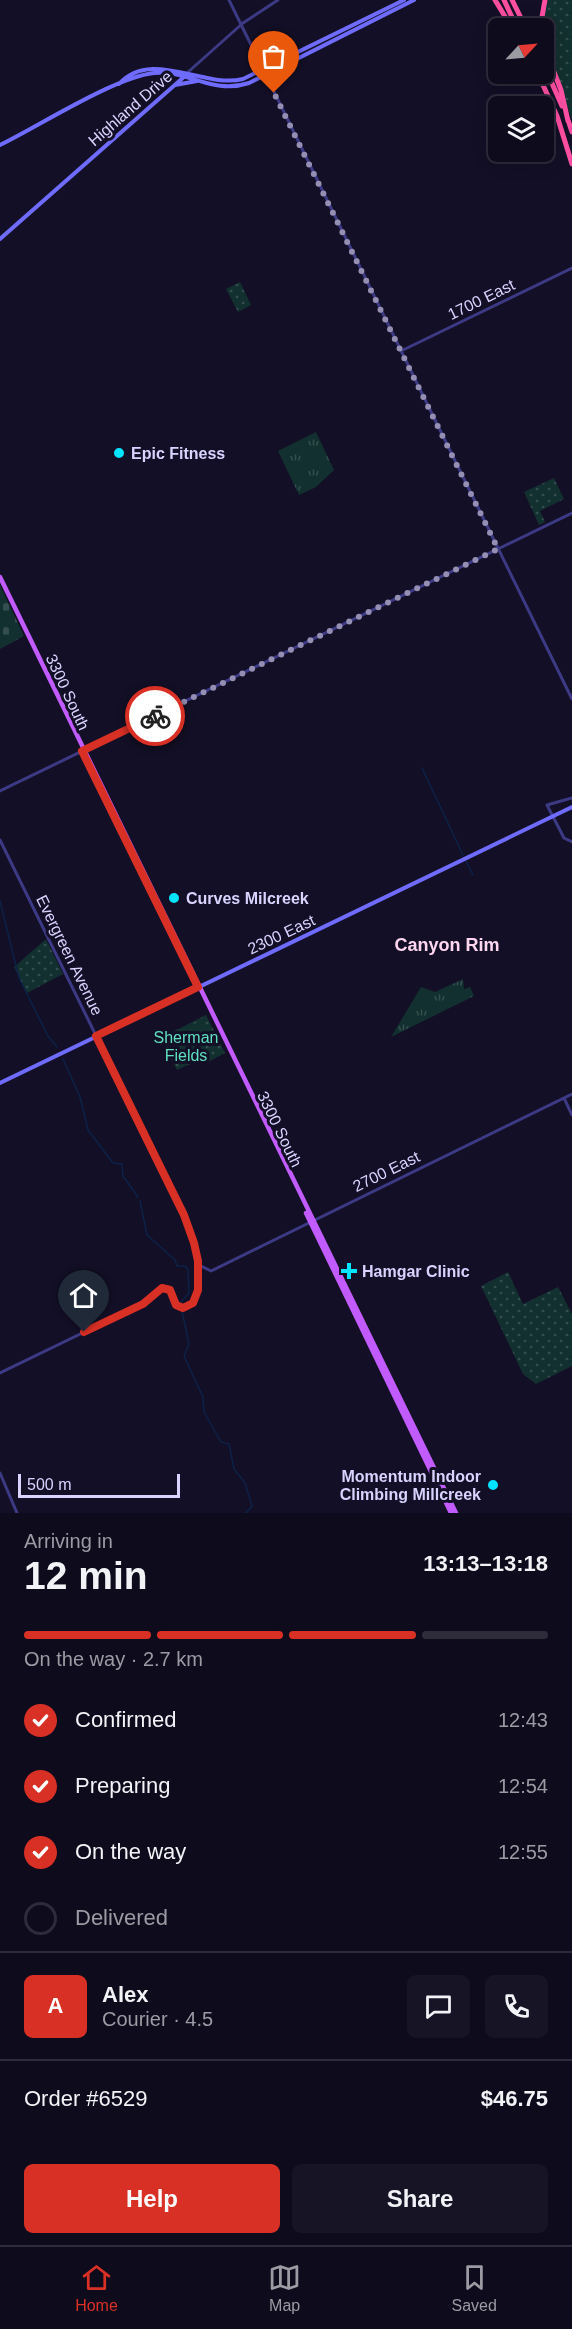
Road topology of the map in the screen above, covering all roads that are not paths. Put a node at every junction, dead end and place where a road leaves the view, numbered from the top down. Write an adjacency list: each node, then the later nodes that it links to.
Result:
1 (229, 0): 14 (street)
2 (278, 0): 14 (street, Highland Drive)
3 (404, 0): 9 (main road)
4 (414, 0): 15 (main road)
5 (495, 0): 10 (highway)
6 (504, 0): 11 (highway)
7 (512, 0): 12 (highway)
8 (545, 0): 13 (highway)
9 (377, 15): 15 (main road); 16 (main road)
10 (506, 18)
11 (512, 18)
12 (521, 18)
13 (542, 18)
14 (241, 25): 18 (street); 19 (street, Highland Drive)
15 (356, 31): 16 (main road); 18 (main road)
16 (335, 35): 18 (main road)
17 (554, 72): 24 (highway)
18 (265, 73): 19 (main road); 20 (main road); 30 (street)
19 (186, 75): 20 (main road); 23 (main road, Highland Drive); 26 (main road)
20 (198, 81): 23 (main road)
21 (542, 84): 27 (highway)
22 (552, 84): 24 (highway)
23 (173, 86): 28 (main road, Highland Drive)
24 (568, 121): 25 (highway)
25 (572, 132)
26 (0, 145)
27 (572, 164)
28 (0, 239)
29 (572, 267): 30 (street, 1700 East)
30 (401, 351): 32 (street)
31 (572, 513): 32 (street)
32 (498, 549): 34 (street); 35 (street)
33 (0, 577): 35 (main road, 3300 South)
34 (572, 699)
35 (82, 751): 36 (street); 42 (main road, 3300 South)
36 (0, 791)
37 (572, 798): 39 (street)
38 (572, 807): 39 (main road, 2300 East)
39 (552, 815): 41 (street); 42 (main road, 2300 East)
40 (0, 840): 43 (street, Evergreen Avenue)
41 (572, 842)
42 (198, 987): 43 (main road, 2300 East); 48 (main road, 3300 South)
43 (96, 1036): 44 (main road, 2300 East); 49 (street, Evergreen Avenue)
44 (0, 1083)
45 (572, 1094): 46 (street, 2700 East)
46 (564, 1098): 47 (street); 48 (street, 2700 East)
47 (572, 1115)
48 (311, 1221): 49 (street, 2700 East); 53 (main road, 3300 South); 54 (main road, 3300 South)
49 (199, 1265): 50 (street)
50 (0, 1373)
51 (0, 1473): 52 (street)
52 (17, 1513)
53 (451, 1513)
54 (456, 1513)

